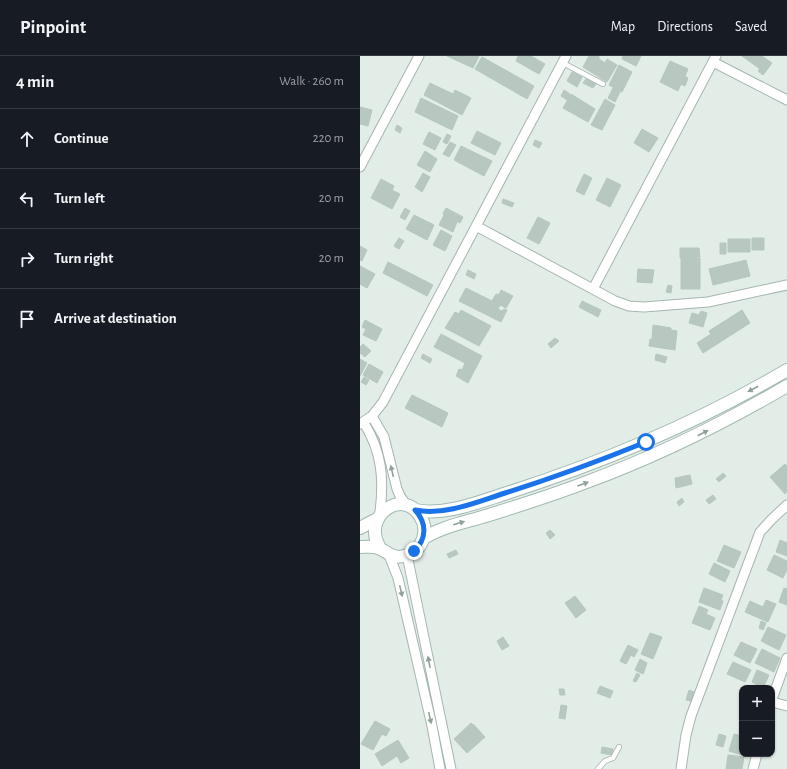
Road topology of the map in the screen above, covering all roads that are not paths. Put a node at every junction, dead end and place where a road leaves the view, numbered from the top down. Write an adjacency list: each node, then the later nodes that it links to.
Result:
1 (419, 56): 6 (street)
2 (715, 59): 5 (street); 9 (street)
3 (565, 60): 4 (lane); 7 (street)
4 (603, 84)
5 (787, 100)
6 (360, 167)
7 (476, 226): 9 (street); 12 (street)
8 (787, 285): 9 (street)
9 (592, 289)
10 (787, 370): 15 (main road, one-way to 15)
11 (787, 386): 18 (main road, one-way to 11)
12 (372, 416): 13 (street); 15 (street, one-way to 12)
13 (362, 423): 16 (street)
14 (787, 505): 31 (street)
15 (411, 508): 16 (main road); 18 (main road)
16 (377, 516): 17 (main road); 20 (main road)
17 (360, 528)
18 (424, 538): 21 (main road)
19 (360, 547): 20 (main road)
20 (384, 551): 21 (main road); 28 (street, one-way to 28)
21 (407, 555): 29 (street, one-way to 21)
22 (787, 658): 23 (street)
23 (775, 692)
24 (775, 701): 25 (street)
25 (787, 706)
26 (619, 747): 30 (lane)
27 (756, 757): 32 (street)
28 (440, 769)
29 (451, 769)
30 (598, 769)
31 (681, 769)
32 (753, 769)

